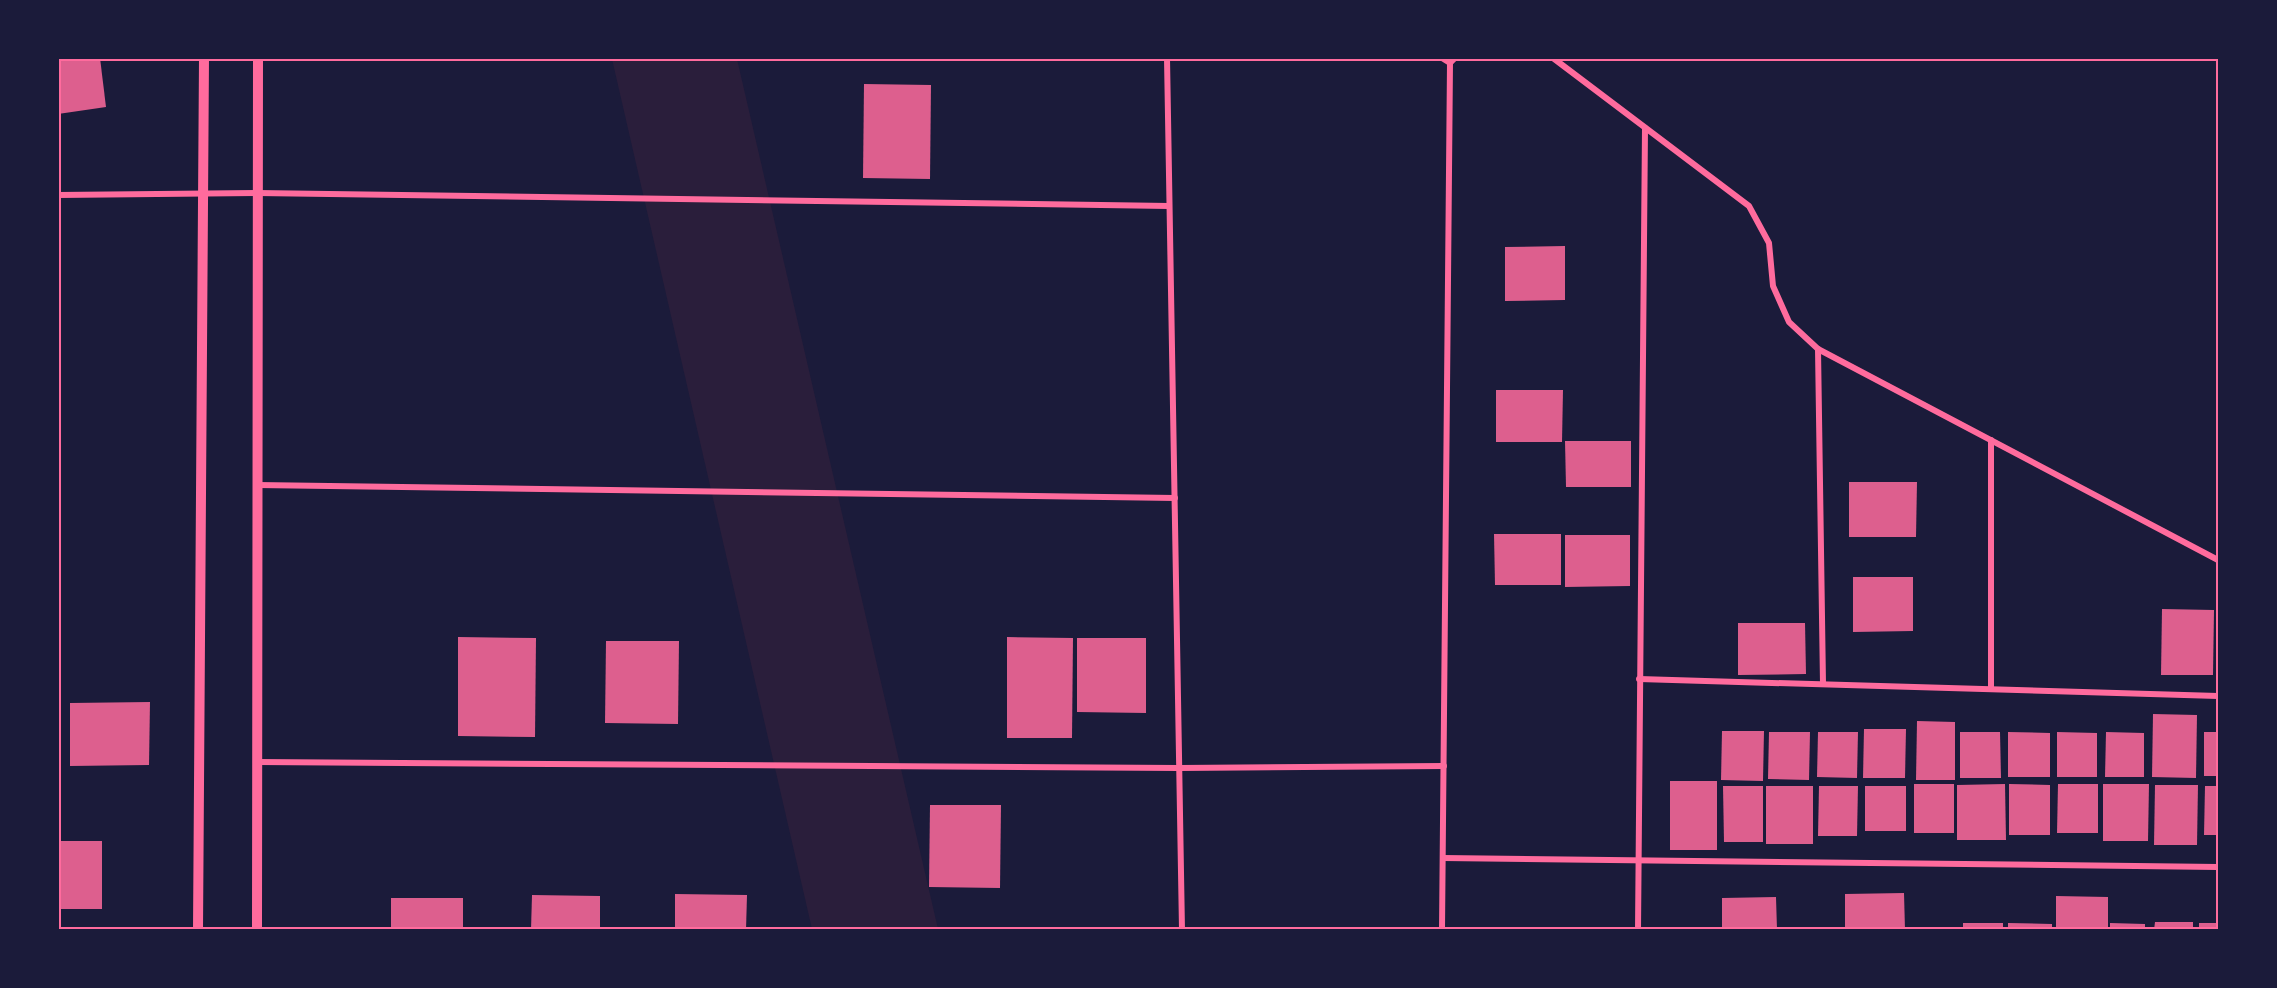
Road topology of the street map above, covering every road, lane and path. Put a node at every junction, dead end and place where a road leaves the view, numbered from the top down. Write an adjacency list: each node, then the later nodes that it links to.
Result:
1 (204, 58): 9 (street)
2 (258, 58): 8 (street)
3 (1167, 58): 11 (street)
4 (1442, 58): 6 (street)
5 (1553, 58): 7 (street)
6 (1453, 61): 22 (street)
7 (1645, 128): 12 (street); 17 (street)
8 (257, 193): 9 (street); 11 (street); 14 (street)
9 (204, 194): 10 (street); 27 (street)
10 (58, 195)
11 (1169, 206): 15 (street)
12 (1818, 350): 13 (street); 18 (street)
13 (1991, 440): 16 (street); 19 (street)
14 (257, 485): 15 (street); 21 (street)
15 (1174, 498): 23 (street)
16 (2218, 560)
17 (1639, 679): 18 (street); 25 (street)
18 (1823, 684): 19 (street)
19 (1991, 689): 20 (street)
20 (2218, 696)
21 (257, 762): 23 (street); 28 (street)
22 (1444, 766): 23 (street); 24 (street)
23 (1179, 768): 29 (street)
24 (1443, 858): 25 (street); 30 (street)
25 (1638, 860): 26 (street); 31 (street)
26 (2218, 867)
27 (198, 930)
28 (257, 930)
29 (1182, 930)
30 (1442, 930)
31 (1638, 930)

